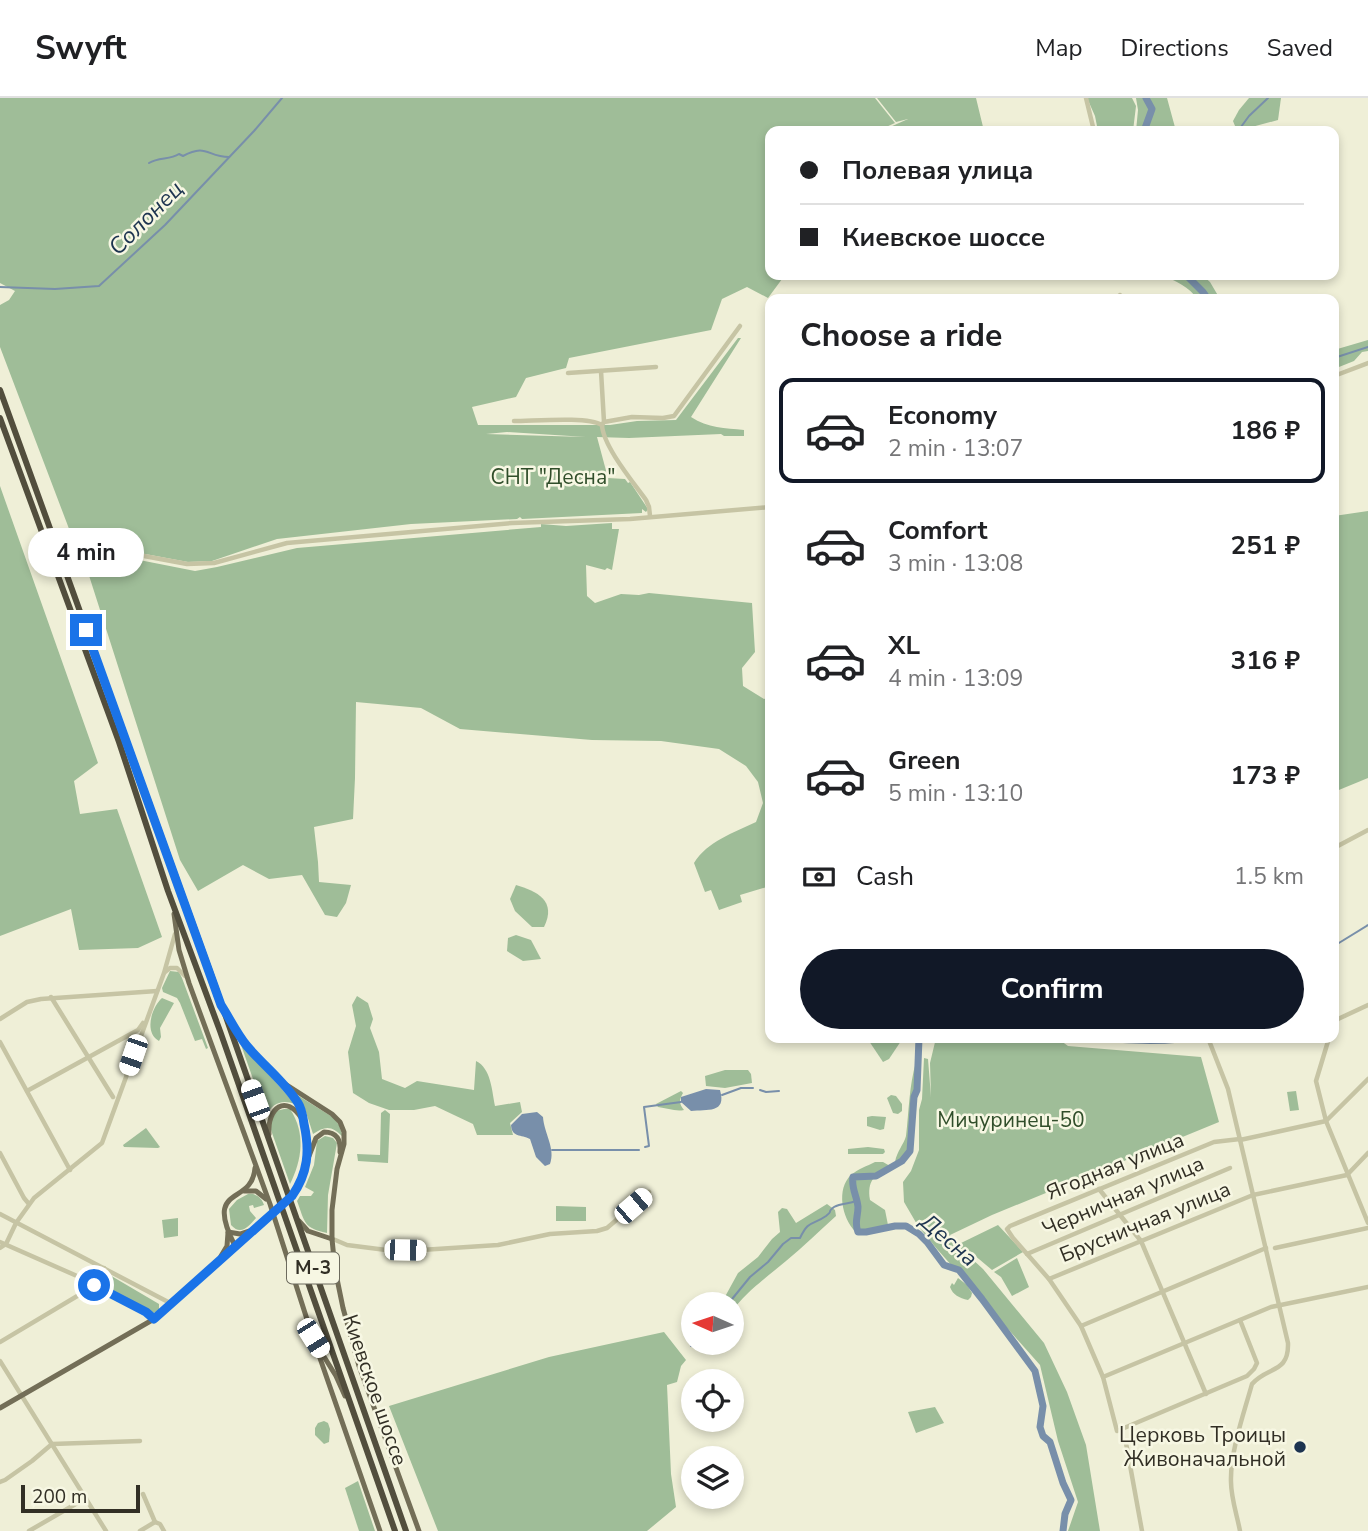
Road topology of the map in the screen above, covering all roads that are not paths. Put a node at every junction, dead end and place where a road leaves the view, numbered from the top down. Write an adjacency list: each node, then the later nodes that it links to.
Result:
1 (1086, 98): 2 (street)
2 (1093, 126)
3 (740, 326): 12 (street)
4 (1368, 363): 8 (street)
5 (656, 367): 6 (street)
6 (601, 371): 7 (street); 12 (street)
7 (568, 373)
8 (1339, 374)
9 (0, 390): 15 (highway, Киевское шоссе / М-3)
10 (0, 418): 20 (highway, Киевское шоссе / М-3)
11 (514, 421): 12 (street)
12 (603, 424): 14 (street)
13 (765, 507): 14 (street)
14 (650, 516): 16 (street)
15 (51, 533): 16 (street); 17 (highway, Киевское шоссе / М-3)
16 (79, 549): 17 (street)
17 (68, 579): 27 (highway, Киевское шоссе / М-3)
18 (1368, 830): 19 (street)
19 (1339, 845)
20 (168, 891): 21 (main road); 91 (highway, Киевское шоссе / М-3)
21 (176, 931): 22 (street); 23 (main road)
22 (164, 973): 23 (street); 24 (street)
23 (189, 983): 47 (main road)
24 (157, 991): 25 (street); 30 (street)
25 (51, 998): 29 (street); 34 (street)
26 (1368, 1004): 28 (street)
27 (221, 1005): 36 (main road); 42 (highway, Киевское шоссе / М-3)
28 (1339, 1018)
29 (0, 1019)
30 (143, 1026): 34 (street); 49 (street)
31 (0, 1042): 37 (street)
32 (1210, 1043): 41 (street)
33 (1327, 1043): 39 (street)
34 (89, 1056): 37 (street); 38 (street)
35 (1368, 1079): 39 (street)
36 (279, 1080): 40 (main road); 45 (main road)
37 (27, 1091): 49 (street)
38 (113, 1097)
39 (1326, 1121): 41 (street, Ягодная улица); 50 (street)
40 (305, 1125): 42 (main road); 46 (main road)
41 (1240, 1140): 51 (street, Ягодная улица); 54 (street)
42 (272, 1147): 58 (highway, Киевское шоссе / М-3)
43 (0, 1153): 55 (street)
44 (1368, 1153): 50 (street)
45 (340, 1158): 46 (main road); 65 (main road)
46 (308, 1159): 60 (main road, bridge)
47 (255, 1165): 52 (main road); 56 (main road)
48 (1230, 1168): 59 (street, Черничная улица)
49 (70, 1170): 55 (street)
50 (1348, 1175): 54 (street, Брусничная улица); 62 (street)
51 (1098, 1189): 59 (street); 64 (street, Ягодная улица)
52 (242, 1191): 56 (main road); 63 (main road)
53 (649, 1192): 65 (street)
54 (1253, 1195): 66 (street, Брусничная улица); 70 (street)
55 (29, 1204): 61 (street)
56 (270, 1204): 84 (main road)
57 (0, 1214): 61 (street)
58 (294, 1214): 65 (main road); 106 (highway, Киевское шоссе / М-3)
59 (1120, 1215): 66 (street); 72 (street, Черничная улица)
60 (264, 1222): 63 (main road); 68 (main road)
61 (16, 1223): 67 (street); 74 (street)
62 (1368, 1226): 71 (street)
63 (228, 1232): 68 (main road); 73 (main road)
64 (1008, 1232): 72 (street, Брусничная улица)
65 (332, 1239): 107 (main road)
66 (1141, 1241): 75 (street, Брусничная улица); 78 (street)
67 (3, 1243): 69 (street); 76 (street)
68 (236, 1246): 73 (main road)
69 (0, 1248)
70 (1266, 1248): 78 (street); 80 (street)
71 (1275, 1248)
72 (1027, 1254): 75 (street, Брусничная улица)
73 (217, 1262): 79 (main road)
74 (104, 1268): 76 (street); 79 (street)
75 (1049, 1279): 83 (street, Брусничная улица)
76 (94, 1285): 81 (street); 85 (street)
77 (1368, 1287): 80 (street)
78 (1163, 1292): 83 (street); 86 (street)
79 (172, 1304): 81 (main road)
80 (1279, 1306): 82 (street); 109 (street)
81 (154, 1319): 90 (main road)
82 (1240, 1320): 86 (street); 89 (street)
83 (1081, 1326): 88 (street, Брусничная улица)
84 (313, 1338): 91 (main road); 104 (main road)
85 (0, 1342)
86 (1184, 1343): 88 (street); 89 (street)
87 (0, 1361): 90 (street)
88 (1103, 1377): 89 (street, Брусничная улица)
89 (1206, 1394)
90 (21, 1396): 92 (main road); 95 (street)
91 (350, 1405): 105 (highway, Киевское шоссе / М-3)
92 (0, 1408)
93 (140, 1441): 95 (street)
94 (1126, 1443): 108 (street)
95 (52, 1444): 96 (street); 98 (street)
96 (0, 1482)
97 (143, 1494): 99 (street)
98 (86, 1497): 101 (street); 102 (street)
99 (155, 1522): 100 (street); 103 (street)
100 (164, 1530)
101 (29, 1531)
102 (106, 1531)
103 (140, 1531)
104 (380, 1531)
105 (395, 1531)
106 (406, 1531)
107 (419, 1531)
108 (1142, 1531)
109 (1240, 1531)

